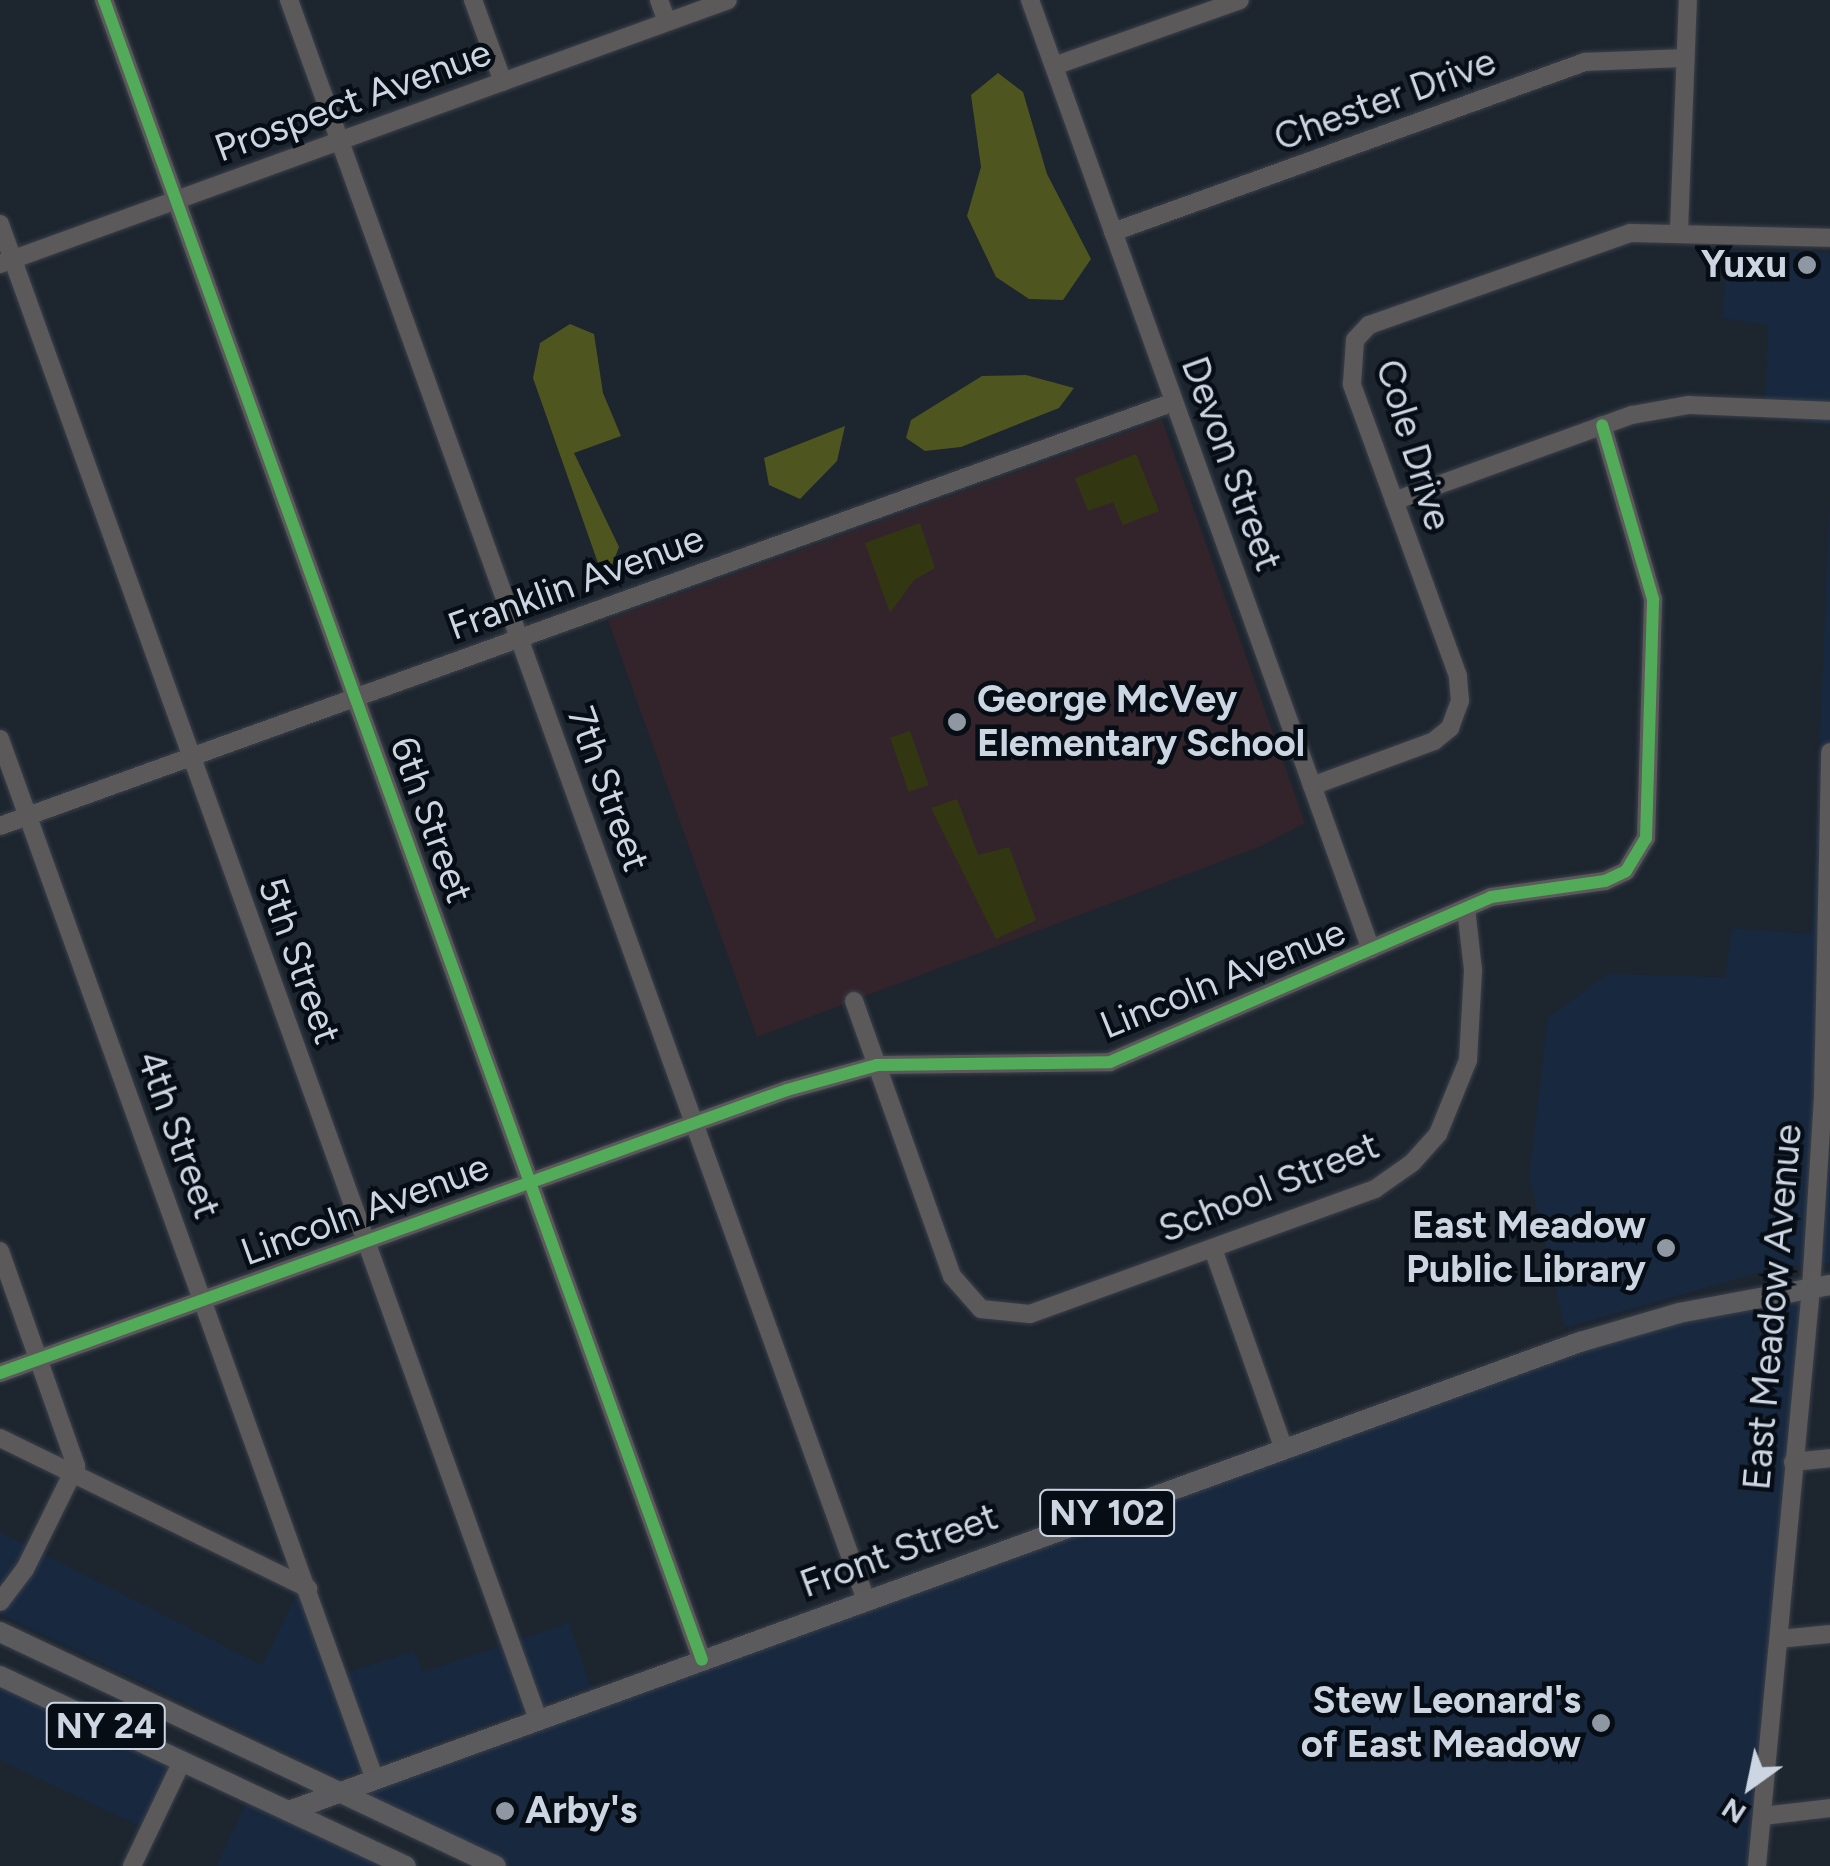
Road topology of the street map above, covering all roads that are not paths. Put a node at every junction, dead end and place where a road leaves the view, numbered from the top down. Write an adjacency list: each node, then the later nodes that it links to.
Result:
1 (104, 0): 14 (street, 6th Street)
2 (289, 0): 13 (street, 7th Street)
3 (473, 0): 12 (street)
4 (659, 0): 9 (street)
5 (728, 0): 9 (street, Prospect Avenue)
6 (1030, 0): 11 (street, Devon Street)
7 (1240, 0): 11 (street)
8 (1688, 0): 10 (street)
9 (667, 22): 12 (street, Prospect Avenue)
10 (1685, 58): 16 (street); 17 (street, Chester Drive)
11 (1054, 66): 17 (street, Devon Street)
12 (502, 82): 13 (street, Prospect Avenue)
13 (340, 141): 14 (street, Prospect Avenue); 24 (street, 7th Street)
14 (176, 200): 19 (street, Prospect Avenue); 25 (street, 6th Street)
15 (0, 224): 19 (street, 5th Street)
16 (1679, 230): 18 (street, Cole Drive); 23 (street, Cole Drive)
17 (1113, 232): 20 (street, Devon Street)
18 (1830, 238)
19 (6, 262): 28 (street, 5th Street)
20 (1174, 402): 24 (street, Franklin Avenue); 29 (street, Devon Street)
21 (1830, 411): 22 (street)
22 (1602, 425): 23 (street); 32 (street, Lincoln Avenue)
23 (1394, 501): 29 (street, Cole Drive)
24 (519, 638): 25 (street, Franklin Avenue); 36 (street, 7th Street)
25 (356, 698): 28 (street, Franklin Avenue); 37 (street, 6th Street)
26 (0, 740): 30 (street, 4th Street)
27 (1830, 752): 41 (street, East Meadow Avenue)
28 (191, 757): 30 (street, Franklin Avenue); 38 (street, 5th Street)
29 (1312, 786): 33 (street, Devon Street)
30 (28, 816): 31 (street, Franklin Avenue); 42 (street, 4th Street)
31 (0, 826)
32 (1466, 909): 33 (street, Lincoln Avenue); 39 (street, School Street)
33 (1372, 950): 35 (street, Lincoln Avenue)
34 (854, 1002): 35 (street)
35 (877, 1065): 36 (street, Lincoln Avenue); 39 (street, School Street)
36 (694, 1123): 37 (street, Lincoln Avenue); 51 (street, 7th Street)
37 (530, 1182): 38 (street, Lincoln Avenue); 56 (street, 6th Street)
38 (366, 1241): 42 (street, Lincoln Avenue); 58 (street, 5th Street)
39 (1213, 1249): 46 (street)
40 (0, 1252): 43 (street)
41 (1820, 1287): 46 (main road, Front Street / NY 102); 48 (street, East Meadow Avenue)
42 (203, 1300): 43 (street, Lincoln Avenue); 50 (street, 4th Street)
43 (39, 1359): 44 (street, Lincoln Avenue); 49 (street)
44 (0, 1373)
45 (0, 1438): 49 (street)
46 (1284, 1449): 51 (main road, Front Street / NY 102)
47 (1830, 1458): 48 (street)
48 (1793, 1462): 55 (street, East Meadow Avenue)
49 (72, 1475): 50 (street); 52 (street)
50 (308, 1588): 60 (street, 4th Street)
51 (866, 1600): 56 (main road, Front Street / NY 102)
52 (0, 1602)
53 (0, 1632): 61 (main road, NY 24)
54 (1830, 1634): 55 (street)
55 (1779, 1639): 64 (street, East Meadow Avenue)
56 (702, 1660): 58 (main road, Front Street / NY 102)
57 (0, 1676): 59 (main road, NY 24)
58 (538, 1720): 60 (main road, Front Street / NY 102)
59 (182, 1761): 63 (main road, NY 24); 65 (street)
60 (375, 1780): 61 (main road, Front Street / NY 102)
61 (340, 1792): 63 (main road, Front Street); 67 (main road, NY 24)
62 (1830, 1808): 64 (street)
63 (289, 1811): 66 (main road, NY 24)
64 (1763, 1816): 68 (street, East Meadow Avenue)
65 (132, 1866)
66 (406, 1866)
67 (496, 1866)
68 (1757, 1866)

